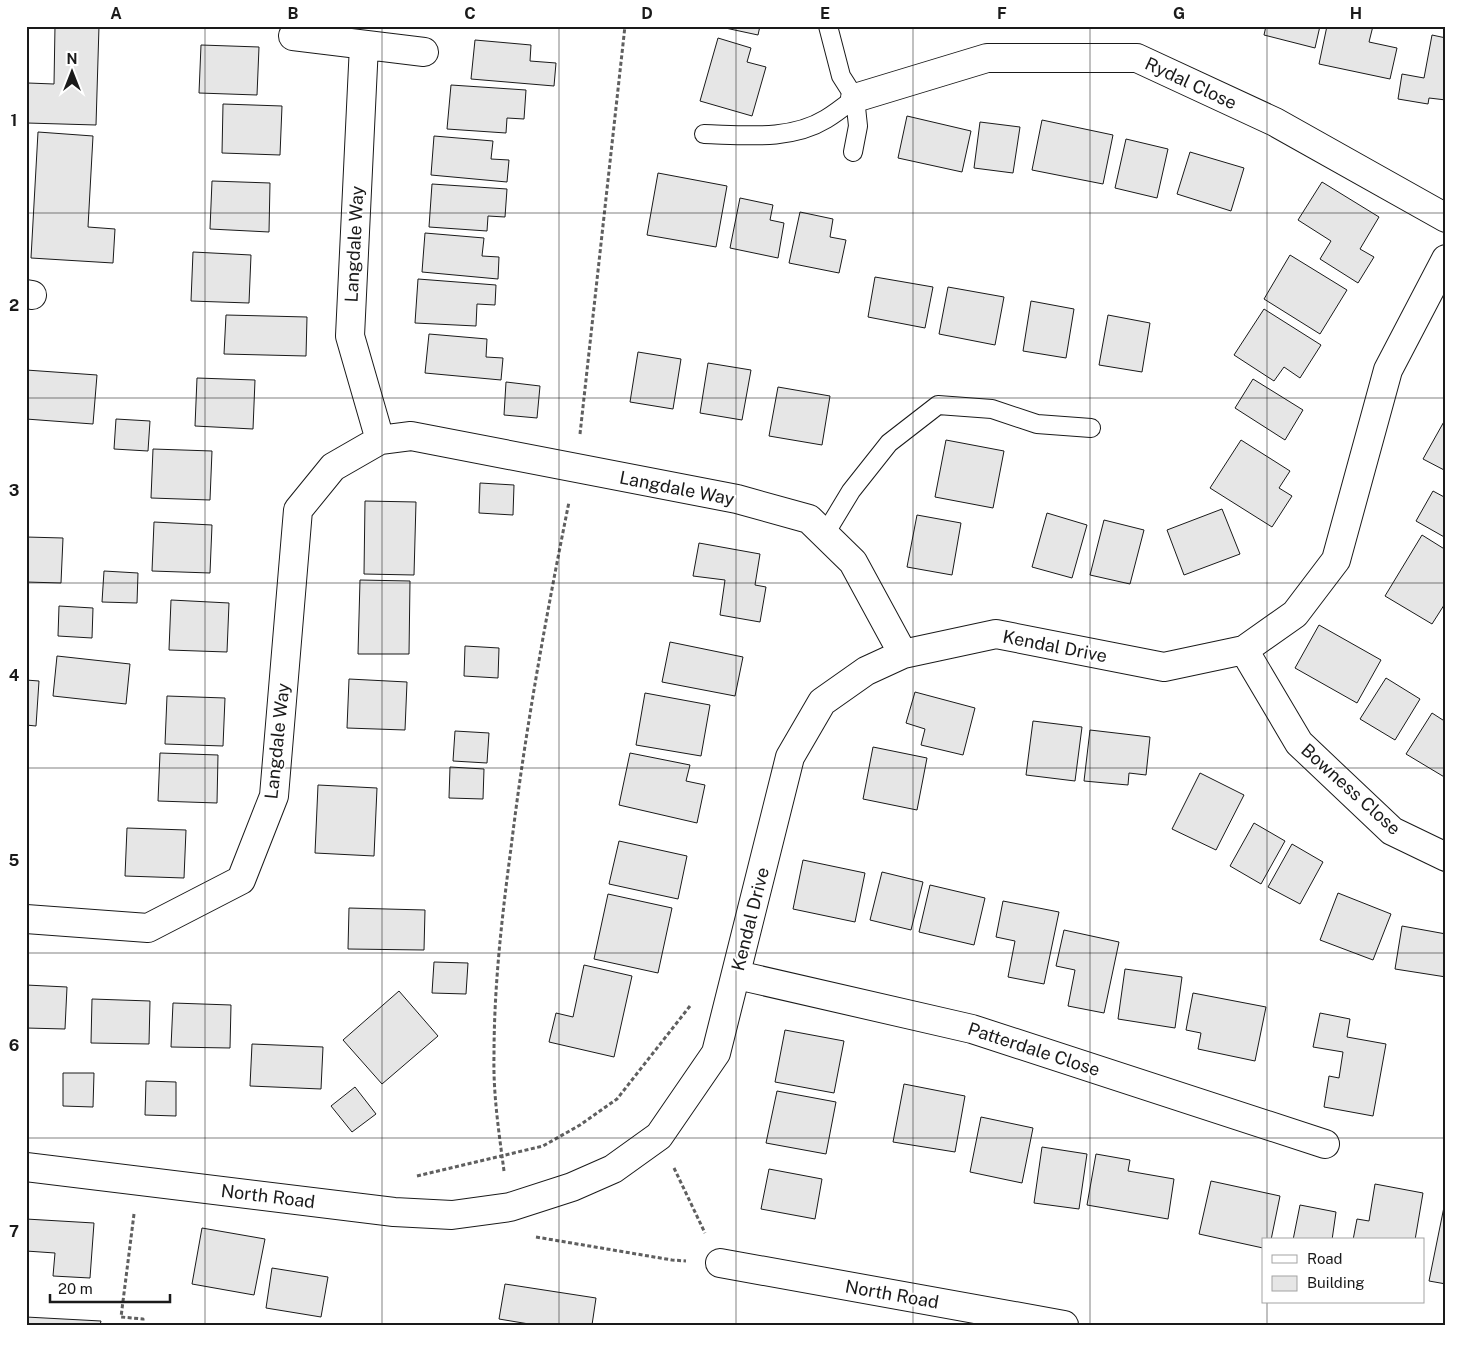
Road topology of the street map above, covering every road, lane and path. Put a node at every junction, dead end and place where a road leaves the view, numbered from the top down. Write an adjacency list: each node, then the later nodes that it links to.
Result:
1 (625, 26): 13 (path)
2 (828, 26): 6 (lane)
3 (294, 36): 4 (street)
4 (364, 45): 5 (street); 12 (street, Langdale Way)
5 (424, 52)
6 (855, 98): 7 (lane); 8 (lane); 9 (street, Rydal Close)
7 (704, 134)
8 (853, 152)
9 (1446, 218)
10 (1446, 259): 15 (street, Kendal Drive)
11 (1091, 428): 14 (lane)
12 (380, 440): 13 (street, Langdale Way); 18 (street, Langdale Way)
13 (576, 468): 14 (street, Langdale Way); 23 (path)
14 (825, 534): 16 (street, Langdale Way)
15 (1244, 650): 16 (street, Kendal Drive); 17 (street, Bowness Close)
16 (903, 654): 19 (street, Kendal Drive)
17 (1446, 857)
18 (26, 918)
19 (737, 975): 21 (street, Kendal Drive); 22 (street, Patterdale Close)
20 (695, 999): 23 (path)
21 (659, 1136): 27 (street, Kendal Drive); 28 (path)
22 (1325, 1144)
23 (502, 1156): 25 (path); 27 (path)
24 (26, 1167): 26 (street, North Road)
25 (408, 1178)
26 (138, 1180): 27 (street, North Road); 29 (path)
27 (510, 1207): 28 (path)
28 (720, 1263): 30 (street, North Road)
29 (143, 1325)
30 (1064, 1325)

